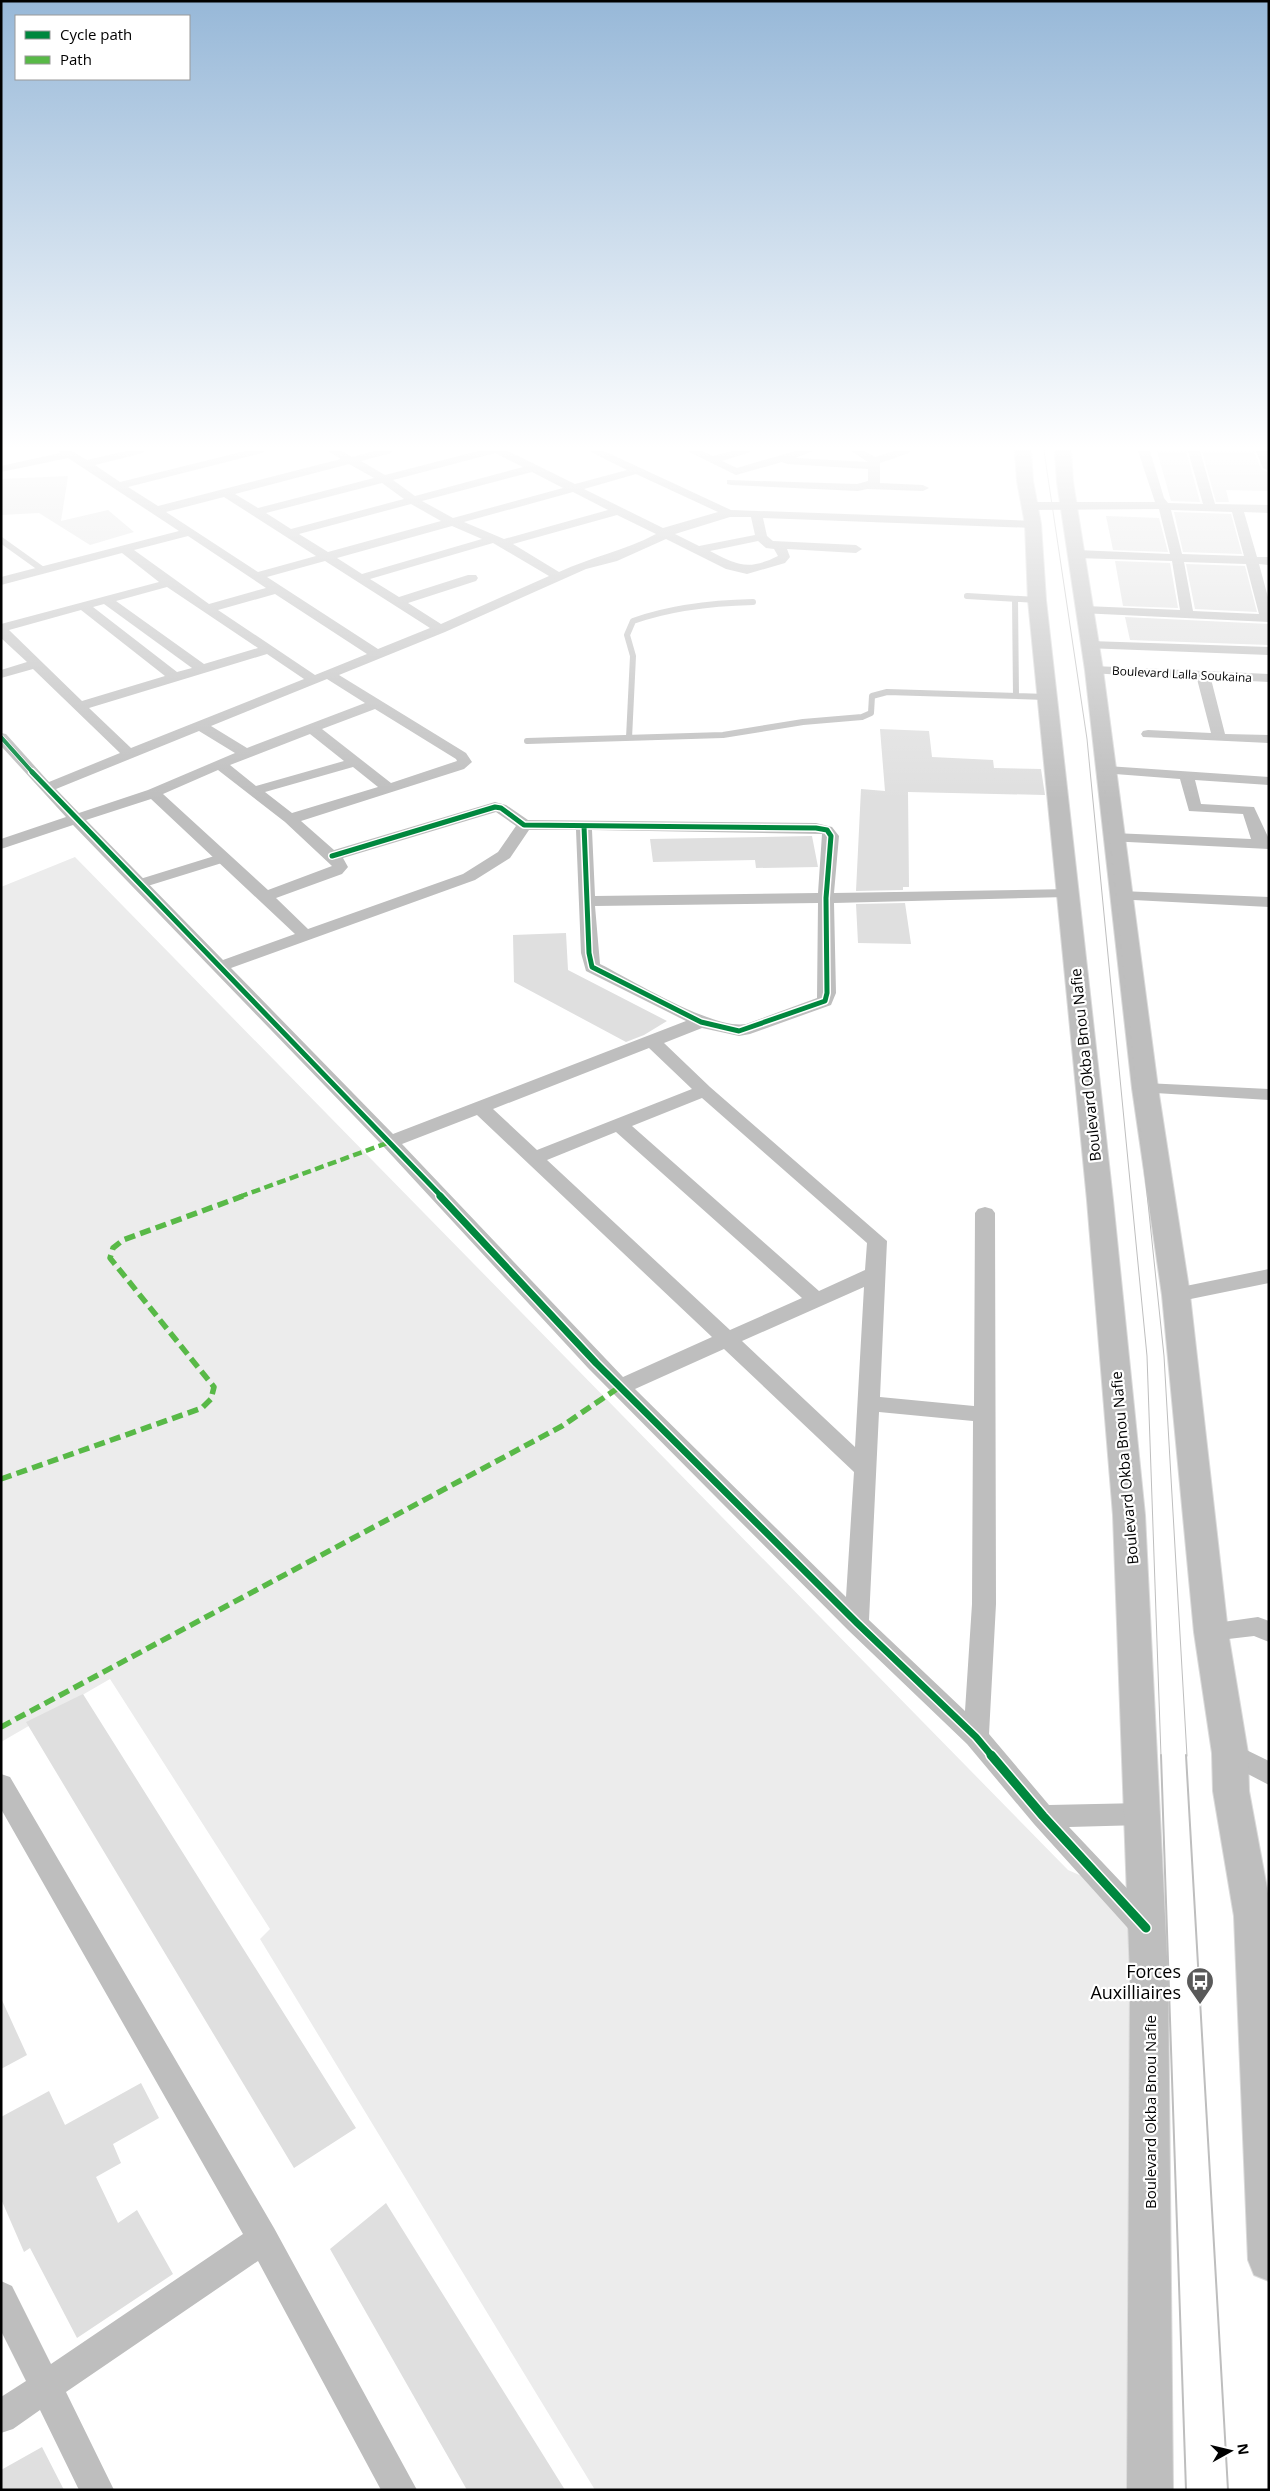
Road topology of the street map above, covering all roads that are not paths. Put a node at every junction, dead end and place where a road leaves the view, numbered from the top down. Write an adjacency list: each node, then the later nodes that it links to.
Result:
1 (39, 567): 17 (lane)
2 (54, 567): 17 (street)
3 (148, 567): 22 (street)
4 (244, 567): 18 (street)
5 (287, 567): 18 (street)
6 (343, 567): 20 (street)
7 (398, 567): 20 (street)
8 (455, 567): 27 (street)
9 (542, 567): 19 (street)
10 (579, 567): 19 (street)
11 (735, 567): 12 (street)
12 (756, 567)
13 (1028, 567): 25 (main road, Boulevard Okba Bnou Nafie)
14 (1080, 567): 31 (main road)
15 (1179, 567): 32 (street)
16 (1255, 567): 34 (street)
17 (43, 570): 21 (street)
18 (257, 576): 23 (street)
19 (559, 577): 36 (street)
20 (360, 578): 27 (street)
21 (1, 581)
22 (169, 583): 26 (street); 30 (street)
23 (278, 589): 30 (street); 40 (street)
24 (967, 596): 25 (lane)
25 (1026, 599): 50 (lane); 51 (main road, Boulevard Okba Bnou Nafie)
26 (107, 601): 29 (street); 43 (street)
27 (397, 602): 36 (street)
28 (753, 602): 58 (lane)
29 (85, 607): 35 (street); 47 (street)
30 (207, 609): 38 (street)
31 (1085, 610): 32 (street); 41 (main road)
32 (1187, 615): 33 (street)
33 (1230, 617): 34 (street); 37 (street)
34 (1268, 618)
35 (1, 629): 42 (street)
36 (440, 629): 40 (street)
37 (1237, 649): 39 (street); 41 (street)
38 (267, 650): 43 (street); 49 (street)
39 (1269, 651)
40 (376, 654): 45 (street)
41 (1092, 658): 46 (street, Boulevard Lalla Soukaina); 66 (main road)
42 (36, 664): 44 (street); 53 (street)
43 (203, 670): 47 (street)
44 (1, 674)
45 (328, 674): 49 (street); 52 (street)
46 (1203, 676): 48 (street, Boulevard Lalla Soukaina); 59 (street)
47 (176, 678): 53 (street)
48 (1269, 678)
49 (314, 680): 54 (street)
50 (1016, 696): 51 (lane); 58 (lane)
51 (1047, 697): 83 (main road, Boulevard Okba Bnou Nafie)
52 (377, 703): 55 (street); 70 (street)
53 (80, 706): 62 (street)
54 (200, 726): 62 (street); 63 (street)
55 (311, 728): 63 (street); 64 (street)
56 (1148, 734): 59 (street)
57 (1, 738): 69 (street)
58 (630, 738): 61 (lane)
59 (1219, 738): 60 (street)
60 (1269, 739)
61 (527, 742)
62 (130, 754): 69 (street)
63 (247, 754): 65 (street)
64 (356, 762): 70 (street); 71 (street)
65 (219, 764): 71 (street); 72 (street)
66 (1107, 770): 67 (street); 77 (main road)
67 (1187, 776): 68 (street); 79 (street)
68 (1269, 781)
69 (46, 788): 73 (street)
70 (390, 789): 74 (street)
71 (254, 791): 74 (street)
72 (153, 793): 73 (street); 81 (street)
73 (77, 820): 78 (street); 82 (street)
74 (290, 820): 80 (street)
75 (524, 824): 76 (street); 80 (street); 89 (street)
76 (584, 826): 86 (street); 87 (street)
77 (1113, 838): 79 (street); 85 (main road)
78 (1, 844)
79 (1265, 844)
80 (332, 856): 84 (street)
81 (223, 858): 82 (lane); 84 (street)
82 (139, 884): 90 (street)
83 (1066, 892): 86 (street); 117 (main road, Boulevard Okba Bnou Nafie)
84 (265, 896): 89 (street)
85 (1120, 896): 88 (street); 93 (main road)
86 (826, 898): 87 (street); 91 (street)
87 (587, 901): 91 (street)
88 (1269, 902)
89 (306, 937): 90 (street)
90 (219, 967): 98 (street)
91 (701, 1022): 92 (street)
92 (652, 1041): 94 (street); 96 (street)
93 (1145, 1088): 95 (street); 103 (main road)
94 (704, 1091): 97 (street); 101 (street)
95 (1269, 1095)
96 (481, 1108): 98 (street); 99 (street)
97 (620, 1126): 99 (street); 104 (street)
98 (390, 1142): 106 (street)
99 (535, 1158): 105 (street)
100 (985, 1213): 108 (street)
101 (875, 1274): 104 (street); 107 (street)
102 (1269, 1276): 103 (street)
103 (1176, 1295): 112 (main road)
104 (815, 1299): 105 (street)
105 (728, 1338): 106 (street); 109 (street)
106 (621, 1386): 110 (street)
107 (869, 1404): 108 (street); 109 (street)
108 (983, 1414): 113 (street)
109 (865, 1469): 110 (street)
110 (857, 1622): 113 (street)
111 (1265, 1625): 112 (street)
112 (1212, 1632): 114 (main road)
113 (976, 1737): 118 (street)
114 (1230, 1752): 115 (street); 120 (main road)
115 (1269, 1774)
116 (1, 1784): 121 (street)
117 (1142, 1814): 118 (street); 119 (main road, Boulevard Okba Bnou Nafie)
118 (1043, 1816): 119 (street)
119 (1146, 1928): 128 (main road, Boulevard Okba Bnou Nafie)
120 (1267, 2176): 122 (main road)
121 (263, 2240): 124 (street); 127 (street)
122 (1269, 2260)
123 (1, 2297): 124 (street)
124 (45, 2386): 125 (street); 126 (street)
125 (1, 2417)
126 (97, 2490)
127 (400, 2490)
128 (1150, 2490)

